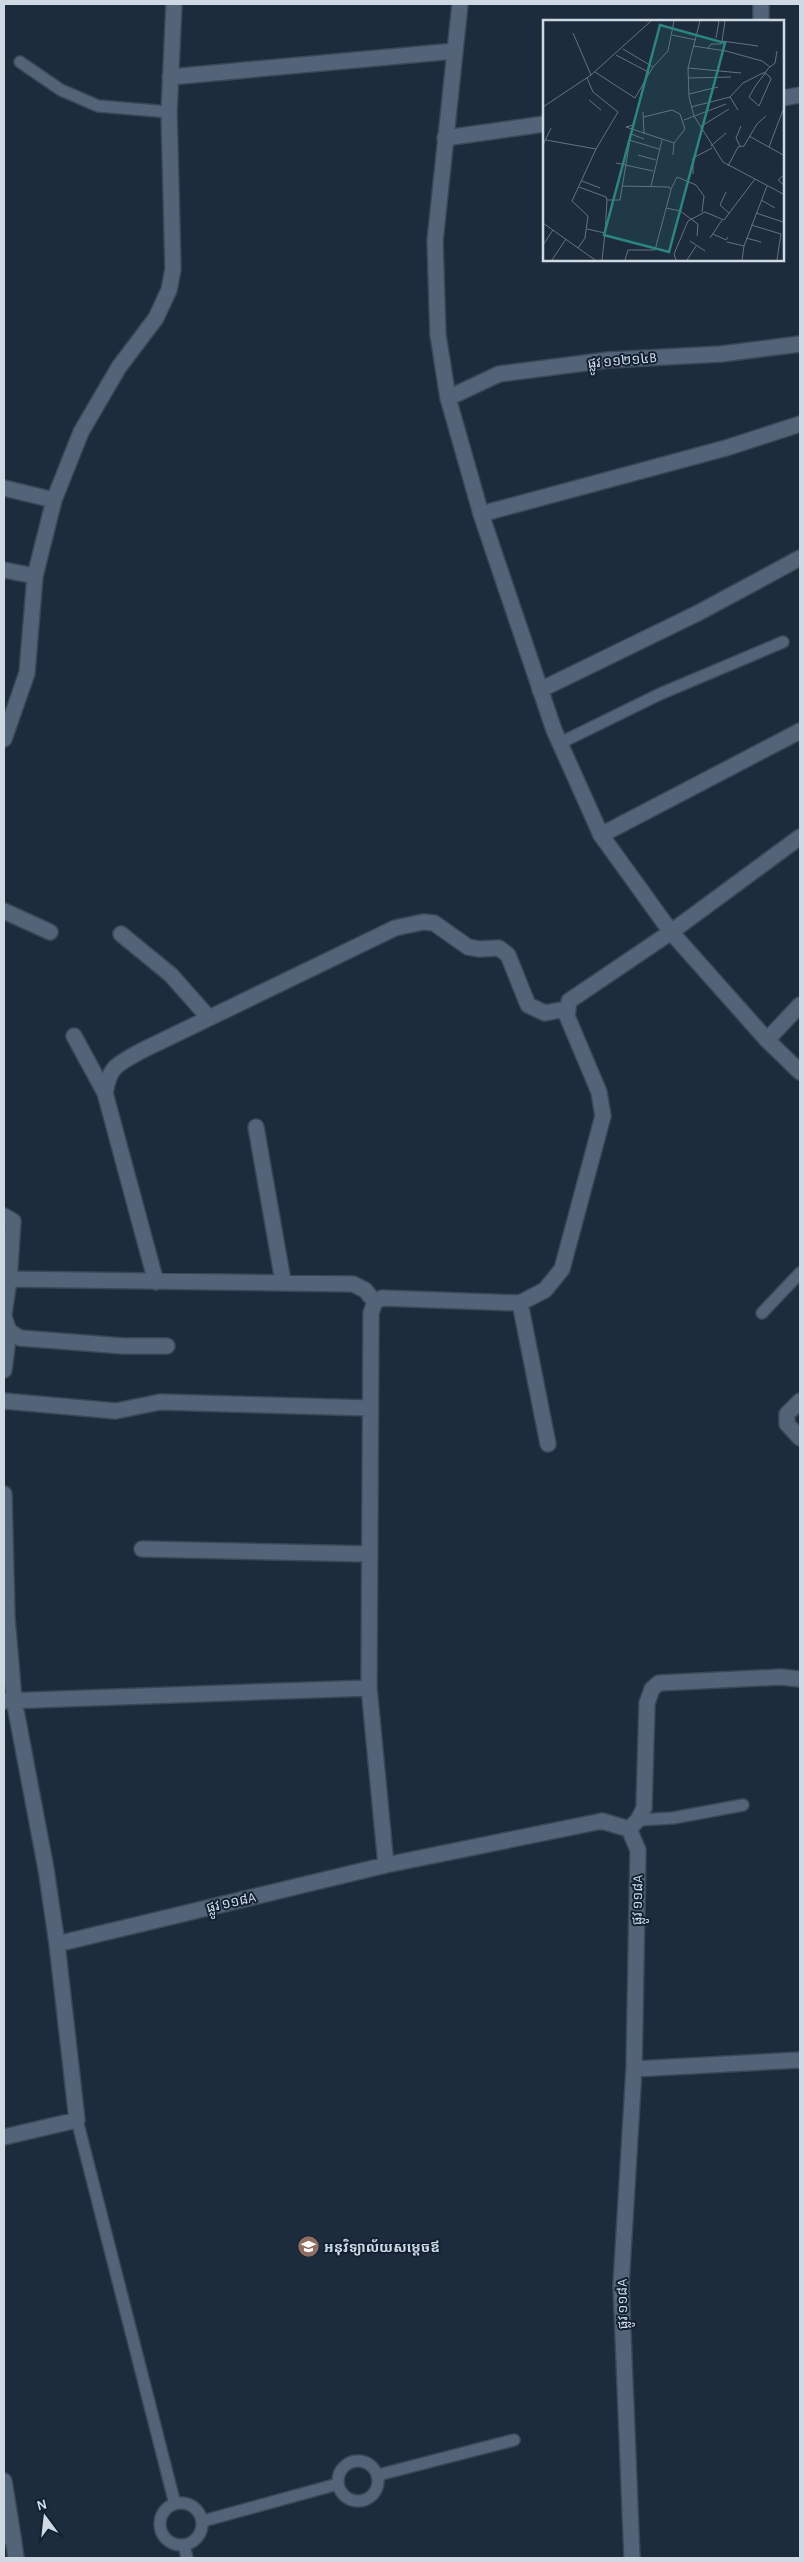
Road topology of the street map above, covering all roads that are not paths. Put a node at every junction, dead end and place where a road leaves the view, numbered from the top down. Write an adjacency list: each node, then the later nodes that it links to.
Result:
1 (174, 4): 7 (street)
2 (460, 4): 5 (street)
3 (761, 4): 4 (street)
4 (760, 20)
5 (455, 51): 7 (street); 12 (street)
6 (20, 62): 10 (lane)
7 (170, 77): 10 (street)
8 (800, 95): 9 (street)
9 (784, 98)
10 (169, 112): 17 (street)
11 (543, 124): 12 (street)
12 (445, 138): 14 (street)
13 (800, 344): 14 (street, ផ្លូវ ១១២១៤B)
14 (448, 398): 18 (street)
15 (800, 424): 18 (street)
16 (4, 488): 17 (street)
17 (54, 500): 21 (street)
18 (481, 514): 23 (street)
19 (800, 558): 23 (street)
20 (4, 570): 21 (street)
21 (36, 576): 25 (street)
22 (783, 642): 26 (lane)
23 (540, 690): 26 (street)
24 (800, 731): 27 (street)
25 (4, 739)
26 (560, 742): 27 (street)
27 (601, 835): 31 (street)
28 (800, 837): 31 (street)
29 (4, 910): 30 (street)
30 (50, 932)
31 (671, 932): 34 (street); 37 (street)
32 (121, 934): 35 (street)
33 (800, 1005): 37 (street)
34 (566, 1008): 35 (street); 47 (street)
35 (209, 1018): 39 (street)
36 (74, 1036): 39 (street)
37 (766, 1040): 38 (street)
38 (800, 1072)
39 (105, 1093): 45 (street)
40 (256, 1127): 44 (street)
41 (4, 1216): 43 (street)
42 (800, 1273): 48 (lane)
43 (6, 1280): 45 (street); 49 (street)
44 (282, 1281): 45 (street); 46 (street)
45 (156, 1282)
46 (375, 1302): 47 (street); 55 (street)
47 (520, 1302): 57 (street)
48 (762, 1313)
49 (5, 1321): 50 (street); 51 (street)
50 (167, 1346)
51 (4, 1354): 52 (street)
52 (4, 1370)
53 (4, 1401): 55 (street)
54 (800, 1402): 56 (street)
55 (370, 1408): 61 (street)
56 (800, 1438)
57 (548, 1444)
58 (4, 1494): 59 (street)
59 (4, 1539): 64 (street)
60 (142, 1549): 61 (street)
61 (369, 1554): 63 (street)
62 (800, 1679): 66 (street)
63 (369, 1688): 64 (street); 67 (street)
64 (9, 1701): 68 (street)
65 (743, 1805): 66 (lane)
66 (633, 1824): 67 (street, ផ្លូវ ១១៨A); 70 (street, ផ្លូវ ១១៨A)
67 (386, 1865): 68 (street, ផ្លូវ ១១៨A)
68 (57, 1944): 71 (street)
69 (800, 2056): 70 (street)
70 (634, 2069): 83 (street, ផ្លូវ ១១៨A)
71 (77, 2120): 72 (street); 77 (lane)
72 (4, 2137)
73 (514, 2440): 74 (lane)
74 (378, 2475): 76 (lane); 76 (lane)
75 (4, 2481): 79 (street)
76 (338, 2484): 78 (lane)
77 (175, 2504): 78 (lane); 80 (lane)
78 (202, 2521): 80 (lane)
79 (8, 2537): 81 (street)
80 (184, 2545): 82 (lane)
81 (16, 2558)
82 (187, 2558)
83 (632, 2558)

